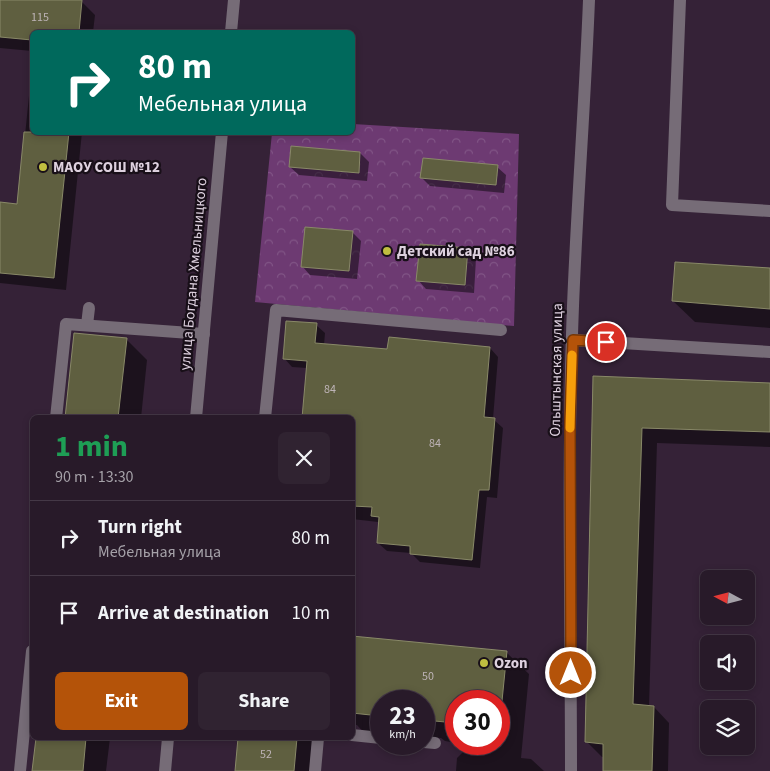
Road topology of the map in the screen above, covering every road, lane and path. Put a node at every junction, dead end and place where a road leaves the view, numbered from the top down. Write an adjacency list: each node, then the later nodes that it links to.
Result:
1 (234, 0): 4 (street)
2 (589, 0): 11 (street, Ольштынская улица)
3 (680, 0): 6 (street)
4 (231, 30)
5 (222, 135): 10 (street, улица Богдана Хмельницкого)
6 (770, 211)
7 (89, 308): 8 (street)
8 (87, 325): 10 (street); 13 (street)
9 (501, 330): 15 (street)
10 (204, 334): 14 (street, улица Богдана Хмельницкого)
11 (573, 340): 12 (street); 24 (street, Ольштынская улица)
12 (770, 352)
13 (56, 415)
14 (196, 415)
15 (265, 415)
16 (30, 671): 21 (street)
17 (355, 735): 18 (street)
18 (370, 737)
19 (168, 740): 22 (street)
20 (318, 740): 23 (street)
21 (20, 771)
22 (165, 771)
23 (315, 771)
24 (571, 771)

